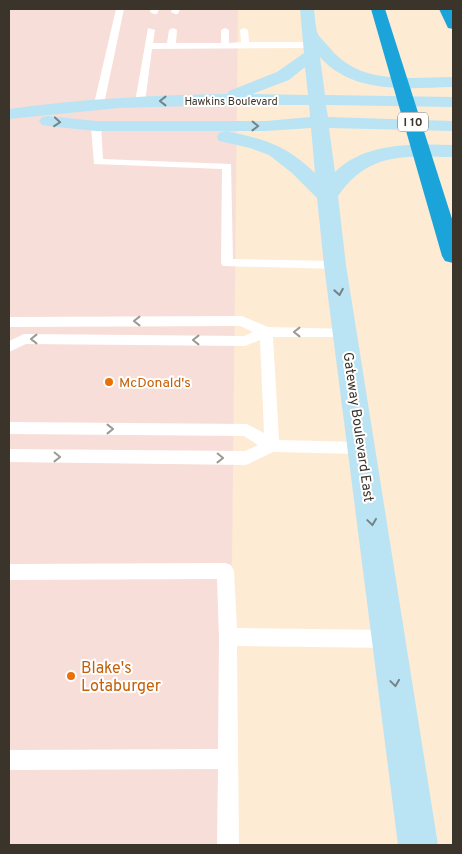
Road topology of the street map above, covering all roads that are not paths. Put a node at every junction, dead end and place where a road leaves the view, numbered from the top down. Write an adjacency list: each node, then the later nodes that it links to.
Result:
1 (120, 9): 19 (lane)
2 (307, 9): 10 (main road, Gateway Boulevard East)
3 (378, 9): 28 (highway, I 10)
4 (446, 9): 5 (highway)
5 (453, 24)
6 (151, 30): 11 (lane)
7 (173, 30): 12 (lane)
8 (225, 30): 13 (lane)
9 (244, 30): 14 (lane)
10 (311, 44): 14 (lane); 15 (main road); 16 (main road); 20 (main road, Gateway Boulevard East)
11 (149, 46): 12 (lane); 17 (lane)
12 (171, 46): 13 (lane)
13 (225, 46): 14 (lane)
14 (245, 46)
15 (453, 82)
16 (218, 101): 17 (main road, Hawkins Boulevard, one-way to 17); 20 (main road, Hawkins Boulevard)
17 (140, 102): 19 (main road, Hawkins Boulevard)
18 (453, 102): 20 (main road, Hawkins Boulevard)
19 (99, 104): 21 (main road, Hawkins Boulevard)
20 (317, 112): 24 (main road, Hawkins Boulevard, one-way to 20); 25 (main road, Hawkins Boulevard); 27 (main road, Gateway Boulevard East)
21 (9, 114)
22 (9, 118): 23 (main road, Hawkins Boulevard, one-way to 23)
23 (96, 126): 24 (main road, Hawkins Boulevard); 29 (lane)
24 (194, 126): 27 (main road)
25 (453, 126)
26 (453, 151): 27 (main road)
27 (327, 196): 29 (main road, Gateway Boulevard East)
28 (453, 256)
29 (335, 265): 32 (main road, Gateway Boulevard East, one-way to 32)
30 (9, 322): 31 (lane, one-way to 30)
31 (266, 332): 32 (lane, one-way to 31); 33 (lane, one-way to 33); 35 (lane)
32 (346, 332): 36 (main road, Gateway Boulevard East)
33 (9, 347)
34 (9, 428): 35 (lane, one-way to 35)
35 (272, 446): 36 (lane); 37 (lane, one-way to 35)
36 (362, 448): 40 (main road, Gateway Boulevard East, one-way to 40)
37 (9, 456)
38 (9, 572): 39 (lane)
39 (228, 636): 40 (lane); 41 (lane)
40 (388, 639): 44 (main road, Gateway Boulevard East, one-way to 44)
41 (228, 758): 42 (lane); 43 (lane)
42 (9, 760)
43 (228, 845)
44 (418, 845)

